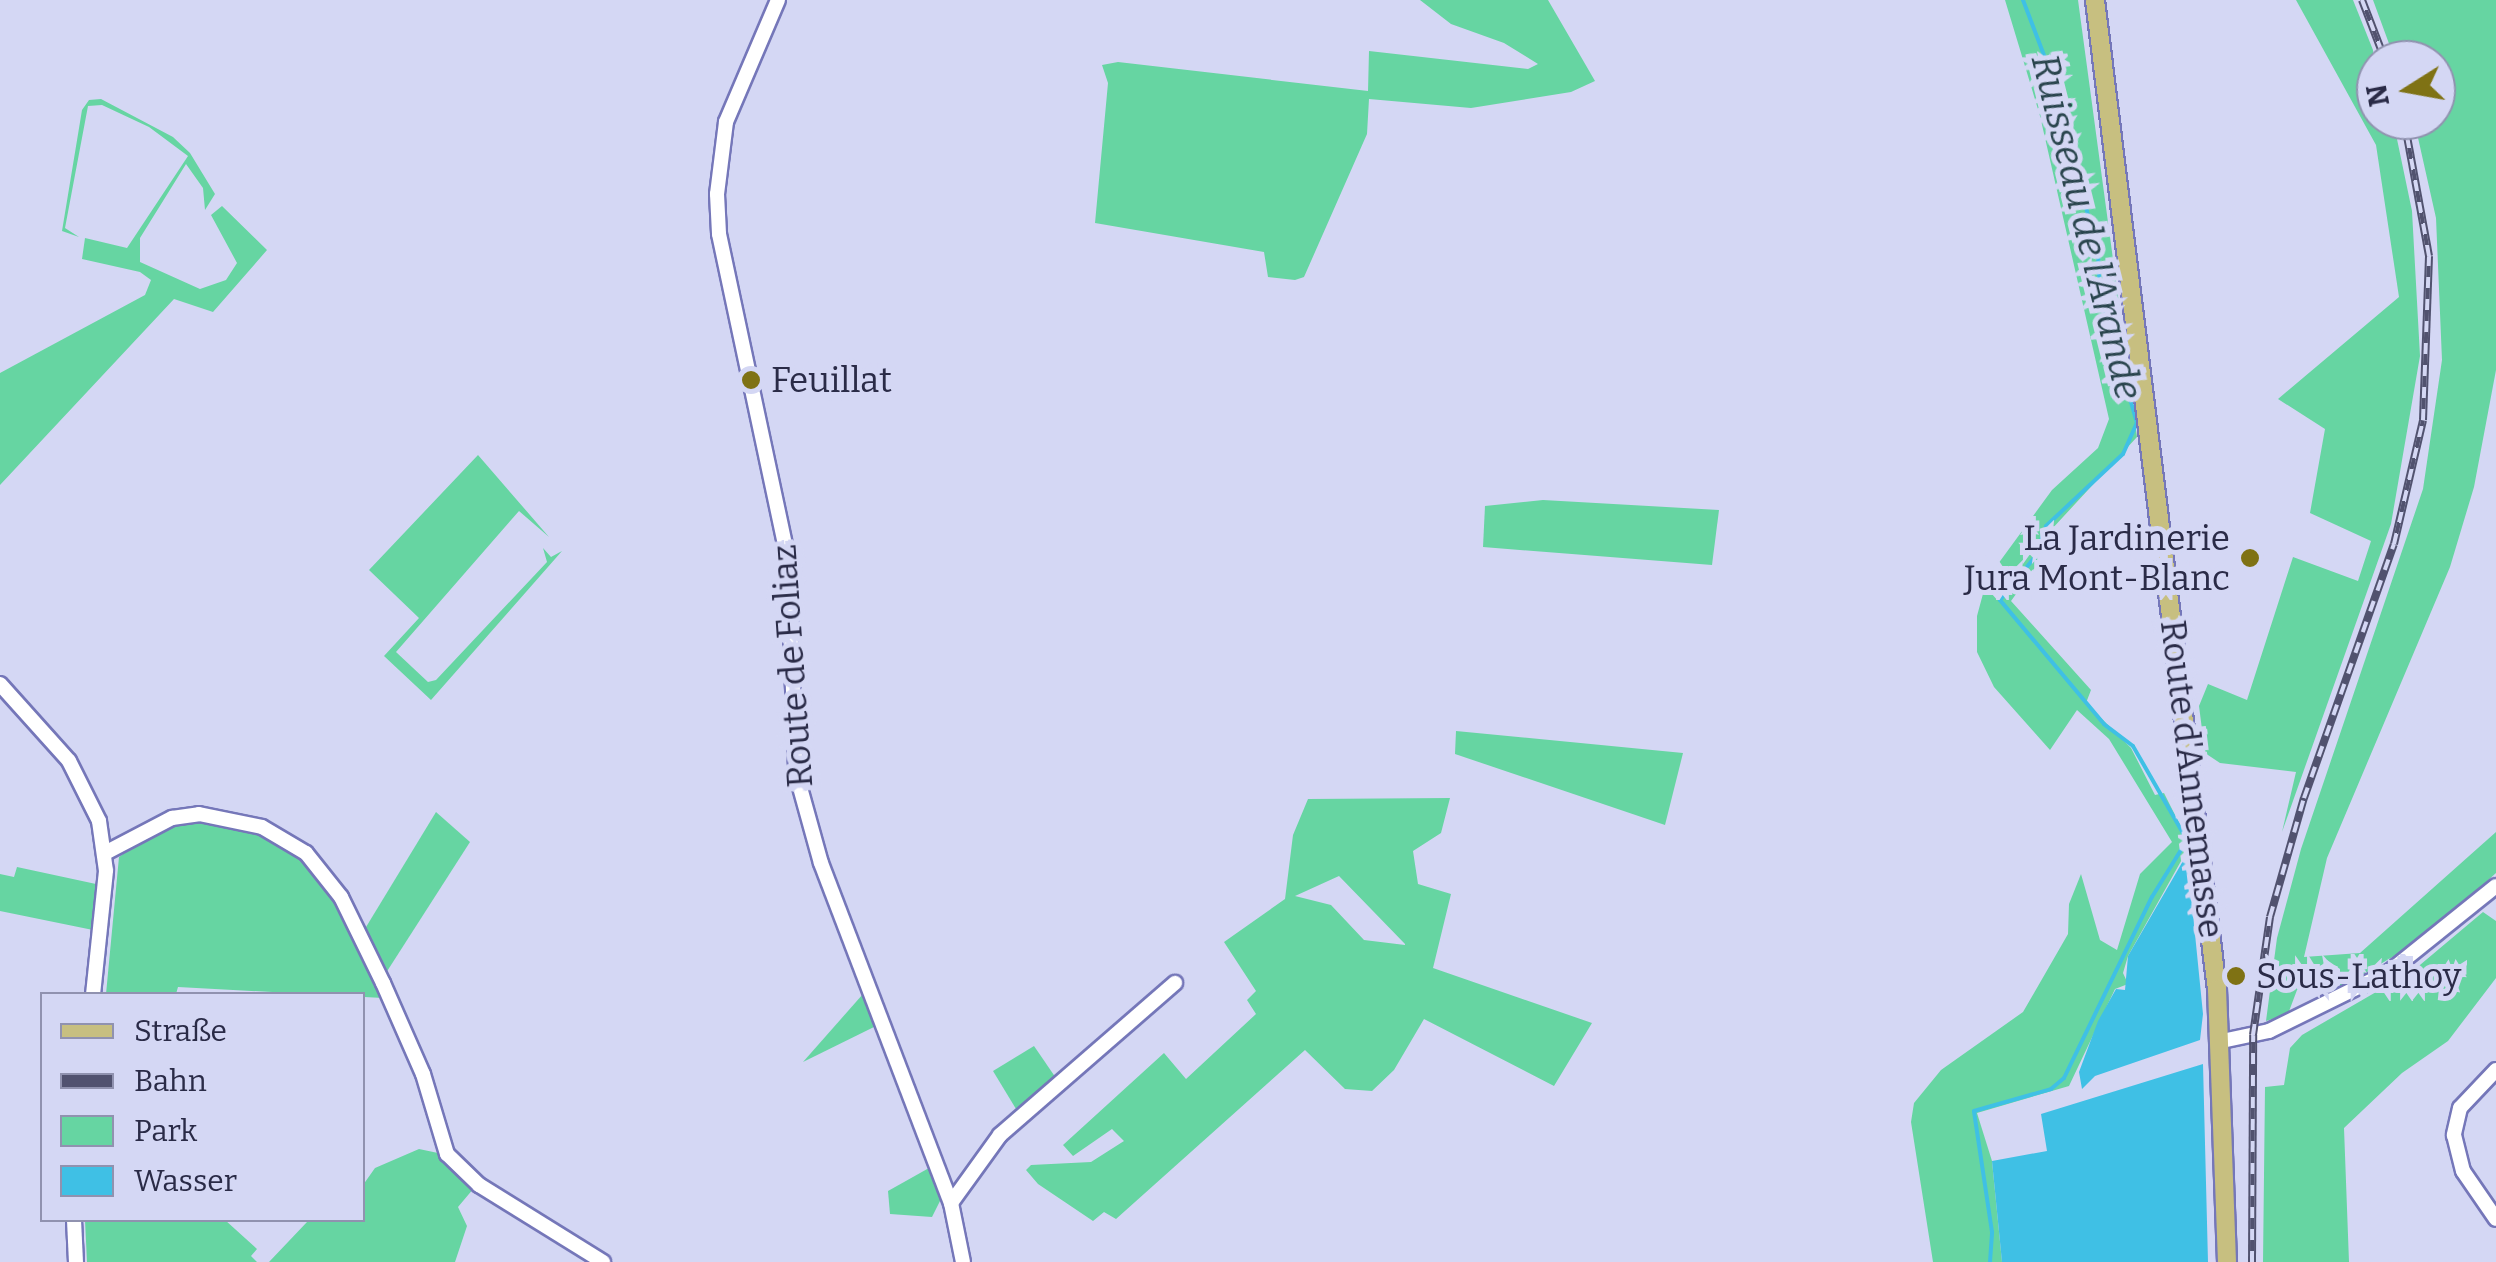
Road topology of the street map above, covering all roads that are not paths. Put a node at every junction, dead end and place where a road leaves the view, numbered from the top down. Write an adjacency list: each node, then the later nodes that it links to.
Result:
1 (778, 0): 10 (street, Route de Foliaz)
2 (2095, 0): 8 (main road, Route d'Annemasse)
3 (0, 684): 4 (street)
4 (106, 853): 7 (street); 14 (street)
5 (2496, 886): 8 (street)
6 (1175, 983): 10 (street)
7 (93, 992)
8 (2222, 1040): 16 (main road, Route d'Annemasse)
9 (2496, 1070): 11 (street)
10 (951, 1204): 15 (street, Route de Foliaz)
11 (2496, 1219)
12 (74, 1222): 13 (street)
13 (76, 1262)
14 (603, 1262)
15 (964, 1262)
16 (2226, 1262)

